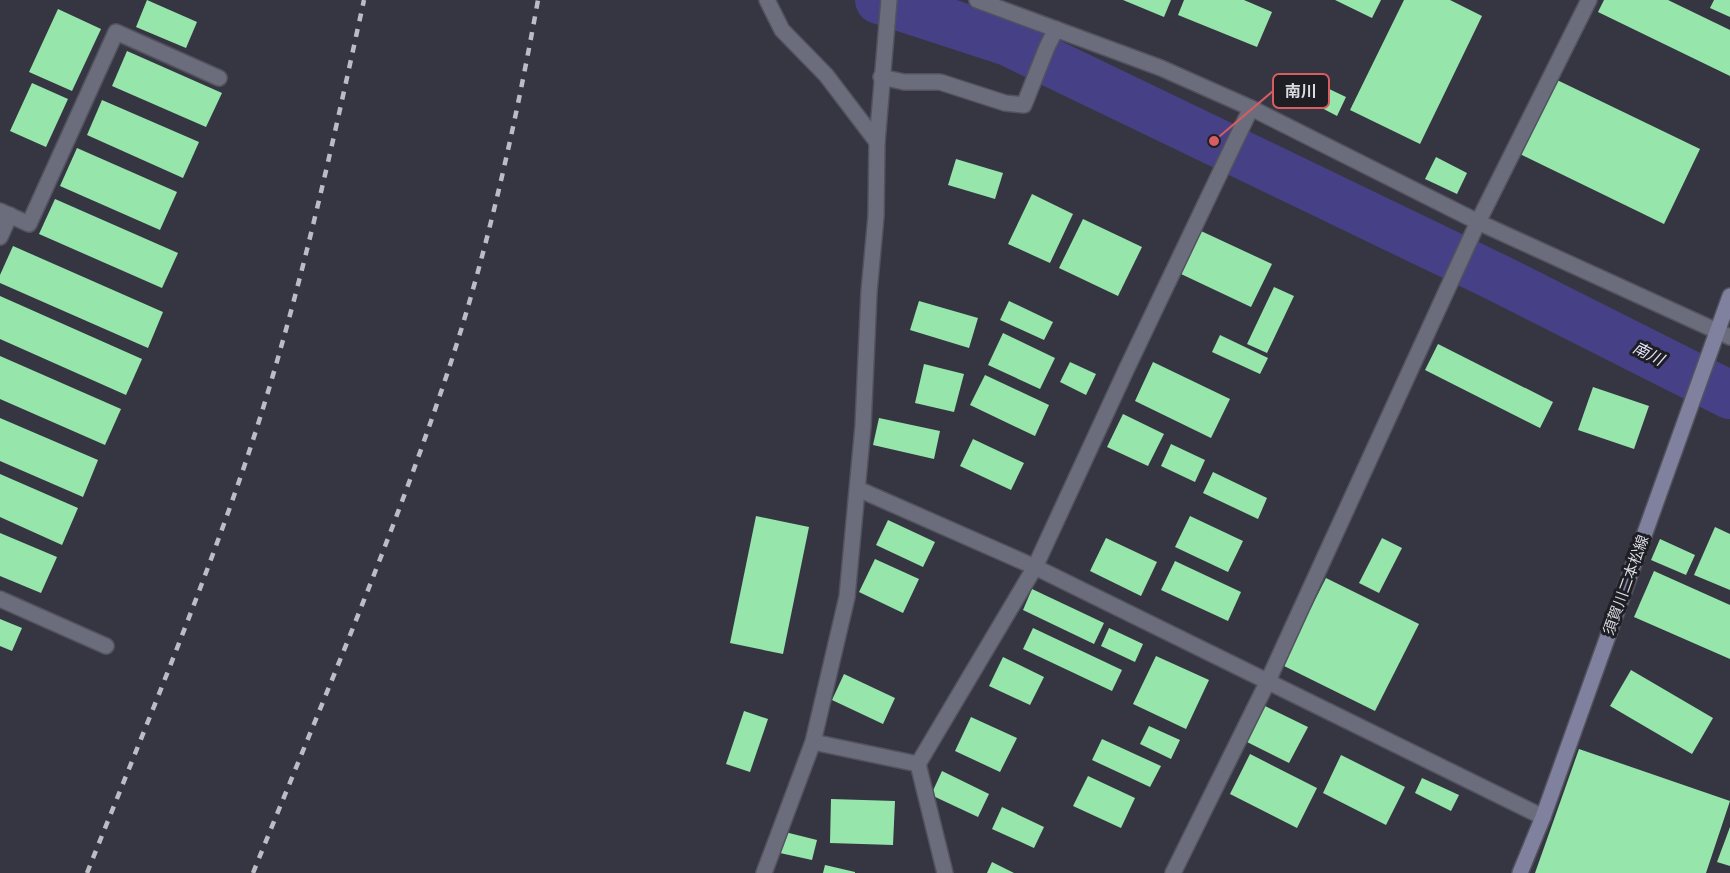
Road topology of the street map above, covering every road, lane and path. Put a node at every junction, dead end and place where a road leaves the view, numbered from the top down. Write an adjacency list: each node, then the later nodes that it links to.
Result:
1 (767, 0): 9 (street)
2 (889, 0): 6 (street)
3 (977, 0): 5 (street)
4 (1589, 0): 11 (street)
5 (1056, 29): 6 (street); 8 (street)
6 (881, 77): 9 (street)
7 (219, 78): 10 (street)
8 (1248, 115): 11 (street); 16 (street)
9 (877, 142): 15 (street)
10 (5, 213): 12 (street)
11 (1475, 227): 14 (street); 19 (street)
12 (0, 237)
13 (1730, 296): 14 (main road, 須賀川二本松線)
14 (1724, 334): 22 (main road, 須賀川二本松線)
15 (858, 489): 16 (street); 20 (street)
16 (1035, 567): 19 (street); 21 (street)
17 (0, 599): 18 (street)
18 (106, 646)
19 (1267, 682): 22 (street); 25 (street)
20 (813, 741): 21 (street); 23 (street)
21 (918, 764): 24 (street)
22 (1543, 817): 26 (main road, 須賀川二本松線)
23 (764, 873)
24 (945, 873)
25 (1173, 873)
26 (1520, 873)

